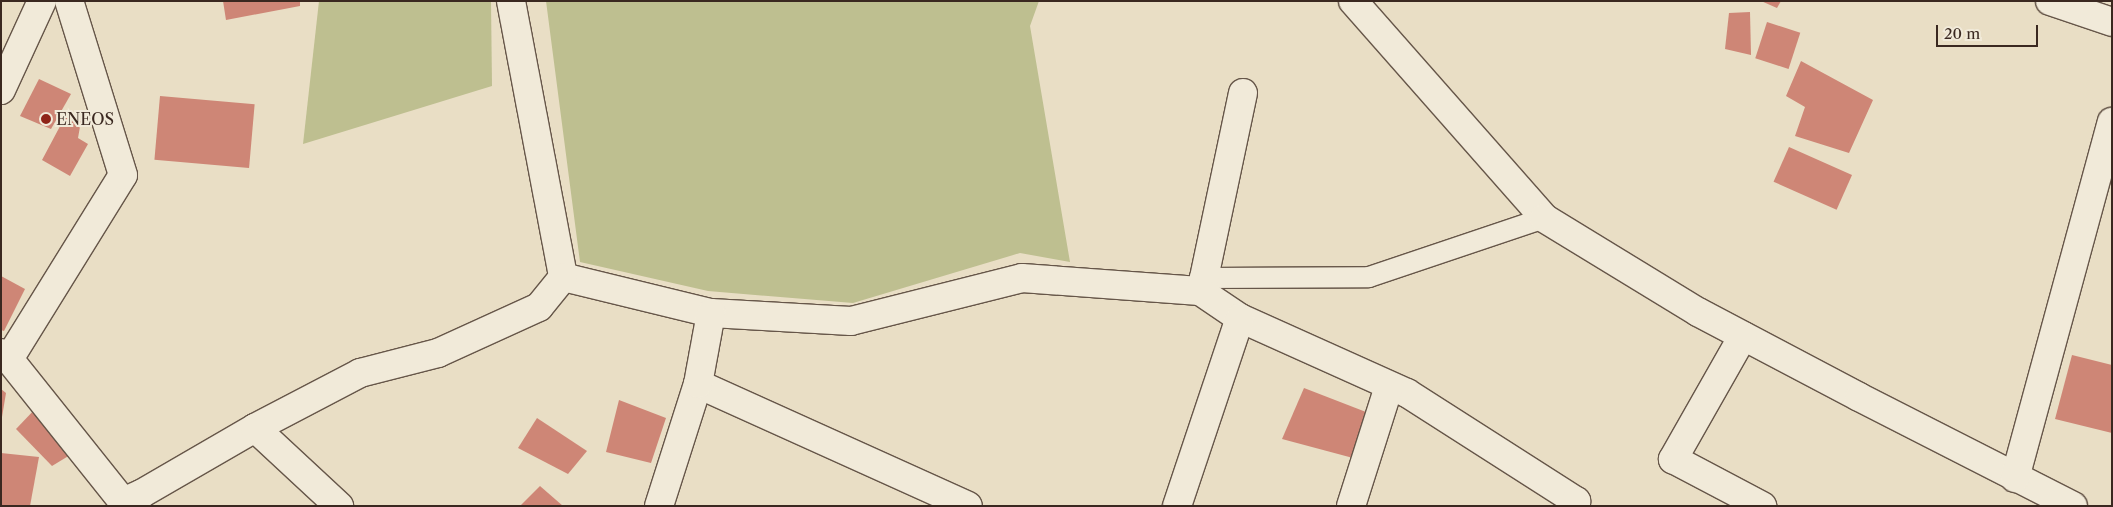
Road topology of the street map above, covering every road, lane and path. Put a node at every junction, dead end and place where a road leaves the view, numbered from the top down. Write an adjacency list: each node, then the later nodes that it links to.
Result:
1 (42, 1): 7 (street)
2 (69, 1): 16 (street)
3 (511, 1): 11 (street)
4 (1352, 1): 10 (street)
5 (2050, 1): 6 (street)
6 (2112, 22)
7 (1, 90)
8 (1243, 93): 12 (street)
9 (2112, 122): 20 (street)
10 (1544, 218): 12 (lane); 15 (street)
11 (563, 277): 13 (street); 19 (street)
12 (1202, 285): 13 (street); 14 (street)
13 (711, 313): 17 (street)
14 (1240, 318): 18 (street); 26 (street)
15 (1743, 336): 20 (street); 29 (street)
16 (5, 356): 22 (street)
17 (698, 384): 24 (street); 25 (street)
18 (1389, 386): 27 (street); 28 (street)
19 (255, 428): 22 (street); 23 (street)
20 (2015, 478): 21 (street)
21 (2040, 498): 30 (street)
22 (120, 504)
23 (339, 506)
24 (660, 506)
25 (968, 506)
26 (1177, 506)
27 (1351, 506)
28 (1576, 506)
29 (1762, 506)
30 (2073, 506)

